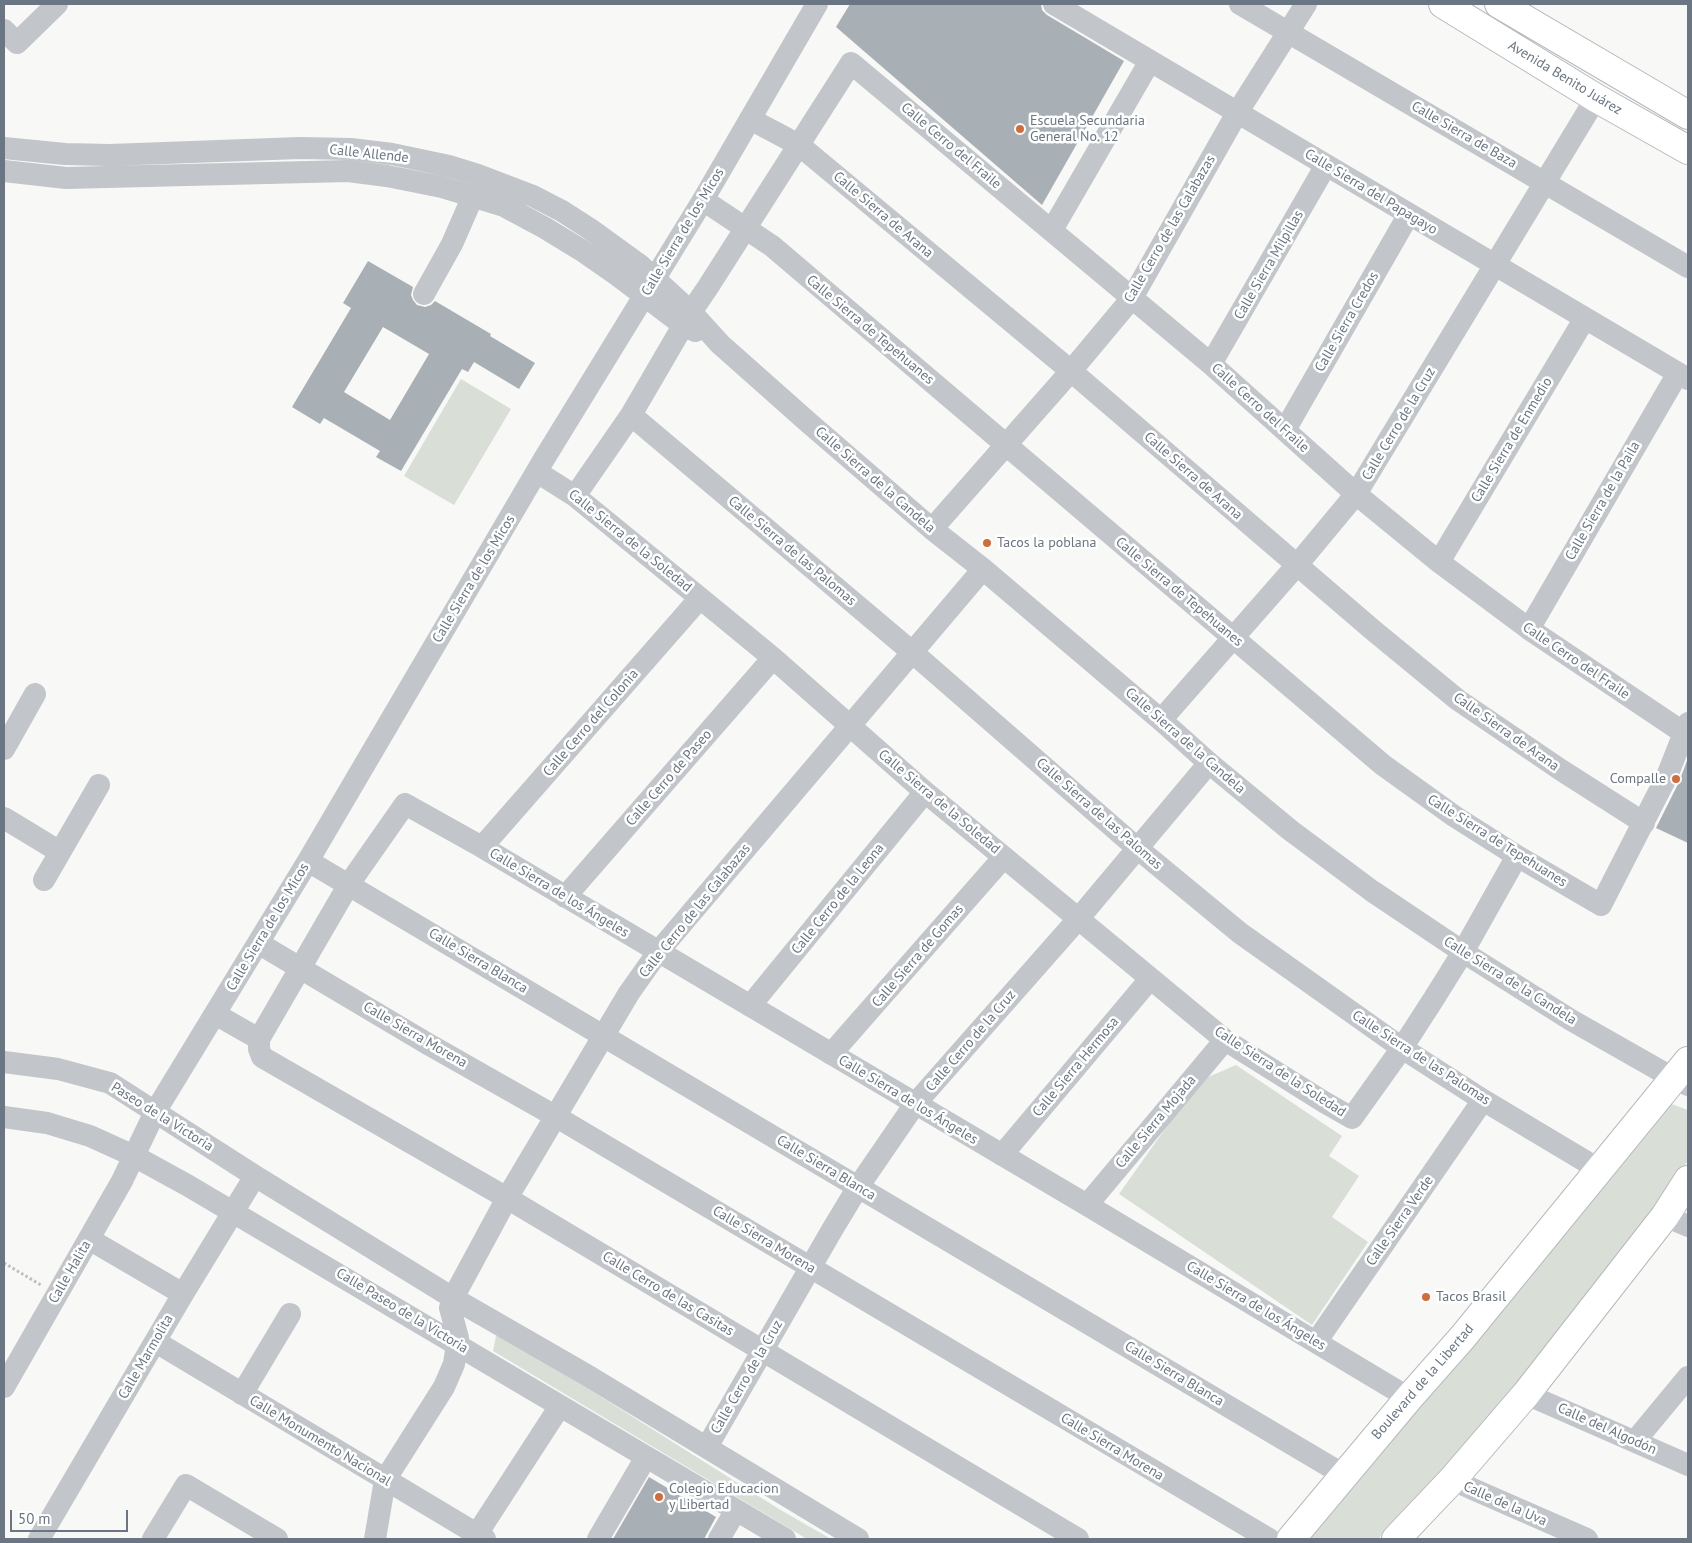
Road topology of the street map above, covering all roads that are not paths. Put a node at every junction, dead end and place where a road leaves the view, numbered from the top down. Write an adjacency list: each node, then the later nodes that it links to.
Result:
1 (57, 4): 8 (street)
2 (817, 4): 14 (street, Calle Sierra de los Micos)
3 (1054, 4): 10 (street, Calle Sierra del Papagayo)
4 (1240, 4): 9 (street, Calle Sierra de Baza)
5 (1306, 4): 9 (street, Calle Cerro de las Calabazas)
6 (1444, 4): 11 (main road, Avenida Benito Juárez)
7 (1499, 4): 13 (main road)
8 (4, 30)
9 (1288, 32): 12 (street, Calle Cerro de las Calabazas); 20 (street, Calle Sierra de Baza)
10 (1150, 61): 12 (street, Calle Sierra del Papagayo); 26 (street)
11 (1596, 98): 17 (main road, Avenida Benito Juárez); 20 (street, Calle Cerro de la Cruz)
12 (1238, 113): 18 (street, Calle Sierra del Papagayo); 31 (street, Calle Cerro de las Calabazas)
13 (1688, 115)
14 (750, 119): 15 (street, Calle Sierra de Arana); 23 (street, Calle Sierra de los Micos)
15 (799, 144): 25 (street); 26 (street, Calle Cerro del Fraile); 35 (street, Calle Sierra de Arana)
16 (4, 148): 22 (street, Calle Allende)
17 (1688, 150)
18 (1326, 165): 24 (street, Calle Sierra del Papagayo); 34 (street, Calle Sierra Milpillas)
19 (4, 171): 21 (street, Calle Allende)
20 (1545, 183): 27 (street, Calle Cerro de la Cruz); 28 (street, Calle Sierra de Baza)
21 (473, 196): 22 (street, Calle Allende); 30 (street)
22 (508, 196): 29 (street, Calle Allende)
23 (703, 200): 25 (street, Calle Sierra de Tepehuanes); 29 (street, Calle Sierra de los Micos)
24 (1408, 214): 27 (street, Calle Sierra del Papagayo); 38 (street, Calle Sierra Credos)
25 (746, 228): 33 (street); 39 (street, Calle Sierra de Tepehuanes)
26 (1052, 230): 31 (street, Calle Cerro del Fraile)
27 (1495, 265): 32 (street, Calle Sierra del Papagayo); 41 (street, Calle Cerro de la Cruz)
28 (1688, 267)
29 (650, 288): 33 (street, Calle Allende); 40 (street, Calle Sierra de los Micos)
30 (424, 294)
31 (1132, 298): 34 (street, Calle Cerro del Fraile); 35 (street, Calle Cerro de las Calabazas)
32 (1584, 318): 36 (street, Calle Sierra del Papagayo); 44 (street, Calle Sierra de Enmedio)
33 (687, 319): 37 (street); 43 (street, Calle Sierra de la Candela)
34 (1212, 364): 38 (street, Calle Cerro del Fraile)
35 (1071, 371): 39 (street, Calle Cerro de las Calabazas); 45 (street, Calle Sierra de Arana)
36 (1683, 376): 48 (street, Calle Sierra de la Paila)
37 (631, 415): 42 (street); 50 (street, Calle Sierra de las Palomas)
38 (1285, 430): 41 (street, Calle Cerro del Fraile)
39 (1006, 445): 43 (street, Calle Cerro de las Calabazas); 49 (street, Calle Sierra de Tepehuanes)
40 (537, 472): 42 (street, Calle Sierra de la Soledad); 67 (street, Calle Sierra de los Micos)
41 (1356, 494): 44 (street, Calle Cerro del Fraile); 45 (street, Calle Cerro de la Cruz)
42 (575, 496): 47 (street, Calle Sierra de la Soledad)
43 (932, 529): 46 (street, Calle Sierra de la Candela)
44 (1439, 562): 48 (street, Calle Cerro del Fraile)
45 (1297, 565): 49 (street, Calle Cerro de la Cruz); 61 (street, Calle Sierra de Arana)
46 (983, 569): 50 (street, Calle Cerro de las Calabazas); 53 (street, Calle Sierra de la Candela)
47 (700, 598): 51 (street, Calle Sierra de la Soledad); 62 (street, Calle Cerro del Colonia)
48 (1529, 629): 55 (street, Calle Cerro del Fraile)
49 (1232, 638): 53 (street, Calle Cerro de la Cruz); 65 (street, Calle Sierra de Tepehuanes)
50 (912, 652): 54 (street, Calle Cerro de las Calabazas); 63 (street, Calle Sierra de las Palomas)
51 (773, 658): 54 (street, Calle Sierra de la Soledad); 70 (street, Calle Cerro de Paseo)
52 (35, 694): 56 (street)
53 (1161, 720): 57 (street, Calle Sierra de la Candela)
54 (850, 727): 59 (street, Calle Sierra de la Soledad); 73 (street, Calle Cerro de las Calabazas)
55 (1686, 728): 61 (street)
56 (4, 749)
57 (1209, 764): 63 (street, Calle Cerro de la Cruz); 74 (street, Calle Sierra de la Candela)
58 (99, 785): 64 (street)
59 (925, 792): 66 (street, Calle Sierra de la Soledad); 77 (street, Calle Cerro de la Leona)
60 (4, 818): 64 (street)
61 (1644, 823): 65 (street, Calle Sierra de Tepehuanes)
62 (482, 848): 69 (street, Calle Sierra de los Ángeles); 70 (street, Calle Sierra de los Ángeles)
63 (1138, 848): 71 (street, Calle Cerro de la Cruz); 82 (street, Calle Sierra de las Palomas)
64 (60, 852): 68 (street)
65 (1517, 856): 74 (street)
66 (1004, 857): 71 (street, Calle Sierra de la Soledad); 83 (street, Calle Sierra de Gomas)
67 (308, 861): 69 (street, Calle Sierra Blanca); 72 (street, Calle Sierra de los Micos)
68 (44, 880)
69 (350, 884): 75 (street); 79 (street, Calle Sierra Blanca)
70 (565, 897): 73 (street, Calle Sierra de los Ángeles)
71 (1079, 918): 76 (street, Calle Sierra de la Soledad); 87 (street, Calle Cerro de la Cruz)
72 (258, 943): 75 (street, Calle Sierra Morena); 78 (street, Calle Sierra de los Micos)
73 (658, 952): 77 (street, Calle Sierra de los Ángeles); 79 (street, Calle Cerro de las Calabazas)
74 (1463, 952): 82 (street); 85 (street, Calle Sierra de la Candela)
75 (300, 967): 81 (street); 89 (street, Calle Sierra Morena)
76 (1150, 979): 80 (street, Calle Sierra de la Soledad); 91 (street, Calle Sierra Hermosa)
77 (750, 1006): 83 (street, Calle Sierra de los Ángeles)
78 (215, 1014): 81 (street, Calle Cerro de las Casitas); 88 (street, Calle Sierra de los Micos)
79 (603, 1036): 89 (street, Calle Cerro de las Calabazas); 96 (street, Calle Sierra Blanca)
80 (1225, 1040): 82 (street, Calle Sierra de la Soledad); 98 (street, Calle Sierra Mojada)
81 (259, 1044): 97 (street, Calle Cerro de las Casitas)
82 (1402, 1048): 86 (street, Calle Sierra de las Palomas)
83 (832, 1054): 87 (street, Calle Sierra de los Ángeles)
84 (4, 1062): 88 (street, Paseo de la Victoria)
85 (1683, 1075): 93 (main road, Boulevard de la Libertad)
86 (1483, 1100): 93 (street, Calle Sierra de las Palomas); 107 (street, Calle Sierra Verde)
87 (915, 1104): 91 (street, Calle Sierra de los Ángeles); 96 (street, Calle Cerro de la Cruz)
88 (155, 1112): 92 (street, Calle Sierra de los Micos); 94 (street, Paseo de la Victoria)
89 (555, 1116): 97 (street, Calle Cerro de las Calabazas); 102 (street, Calle Sierra Morena)
90 (4, 1117): 92 (street, Calle Paseo de la Victoria)
91 (1002, 1155): 98 (street, Calle Sierra de los Ángeles)
92 (134, 1156): 99 (street, Calle Paseo de la Victoria); 101 (street, Calle Halita)
93 (1600, 1170): 114 (main road, Boulevard de la Libertad)
94 (255, 1176): 99 (street, Calle Marmolita); 104 (street)
95 (1688, 1180): 100 (main road)
96 (858, 1188): 102 (street, Calle Cerro de la Cruz); 120 (street, Calle Sierra Blanca)
97 (507, 1198): 104 (street, Calle Cerro de las Calabazas); 109 (street, Calle Cerro de las Casitas)
98 (1087, 1205): 107 (street, Calle Sierra de los Ángeles)
99 (233, 1211): 103 (street, Calle Marmolita); 108 (street, Calle Paseo de la Victoria)
100 (1677, 1221): 113 (main road)
101 (89, 1239): 103 (street); 111 (street, Calle Halita)
102 (810, 1268): 109 (street, Calle Cerro de la Cruz); 134 (street, Calle Sierra Morena)
103 (183, 1294): 106 (street, Calle Marmolita)
104 (453, 1298): 108 (street); 117 (street)
105 (290, 1314): 112 (street)
106 (156, 1342): 112 (street, Calle Monumento Nacional); 125 (street, Calle Marmolita)
107 (1316, 1342): 114 (street, Calle Sierra de los Ángeles)
108 (458, 1345): 115 (street, Calle Paseo de la Victoria); 121 (street)
109 (763, 1351): 117 (street, Calle Cerro de la Cruz); 133 (street, Calle Cerro de las Casitas)
110 (1688, 1376): 116 (street)
111 (4, 1387)
112 (242, 1394): 121 (street, Calle Monumento Nacional)
113 (1526, 1394): 116 (street, Calle del Algodón); 122 (main road)
114 (1409, 1398): 120 (main road, Boulevard de la Libertad)
115 (560, 1406): 118 (street, Calle Paseo de la Victoria); 124 (street)
116 (1635, 1441): 119 (street, Calle del Algodón)
117 (707, 1447): 132 (street)
118 (646, 1457): 123 (street, Calle Paseo de la Victoria); 129 (street)
119 (1688, 1465)
120 (1344, 1475): 135 (main road, Boulevard de la Libertad)
121 (385, 1480): 124 (street, Calle Monumento Nacional); 128 (street)
122 (1452, 1480): 136 (main road); 137 (street, Calle de la Uva)
123 (736, 1510): 130 (street); 131 (street, Calle Paseo de la Victoria)
124 (481, 1537)
125 (39, 1539)
126 (152, 1539): 127 (street)
127 (277, 1539)
128 (375, 1539)
129 (598, 1539)
130 (719, 1539)
131 (785, 1539)
132 (858, 1539)
133 (1078, 1539)
134 (1269, 1539)
135 (1291, 1539)
136 (1396, 1539)
137 (1587, 1539)

